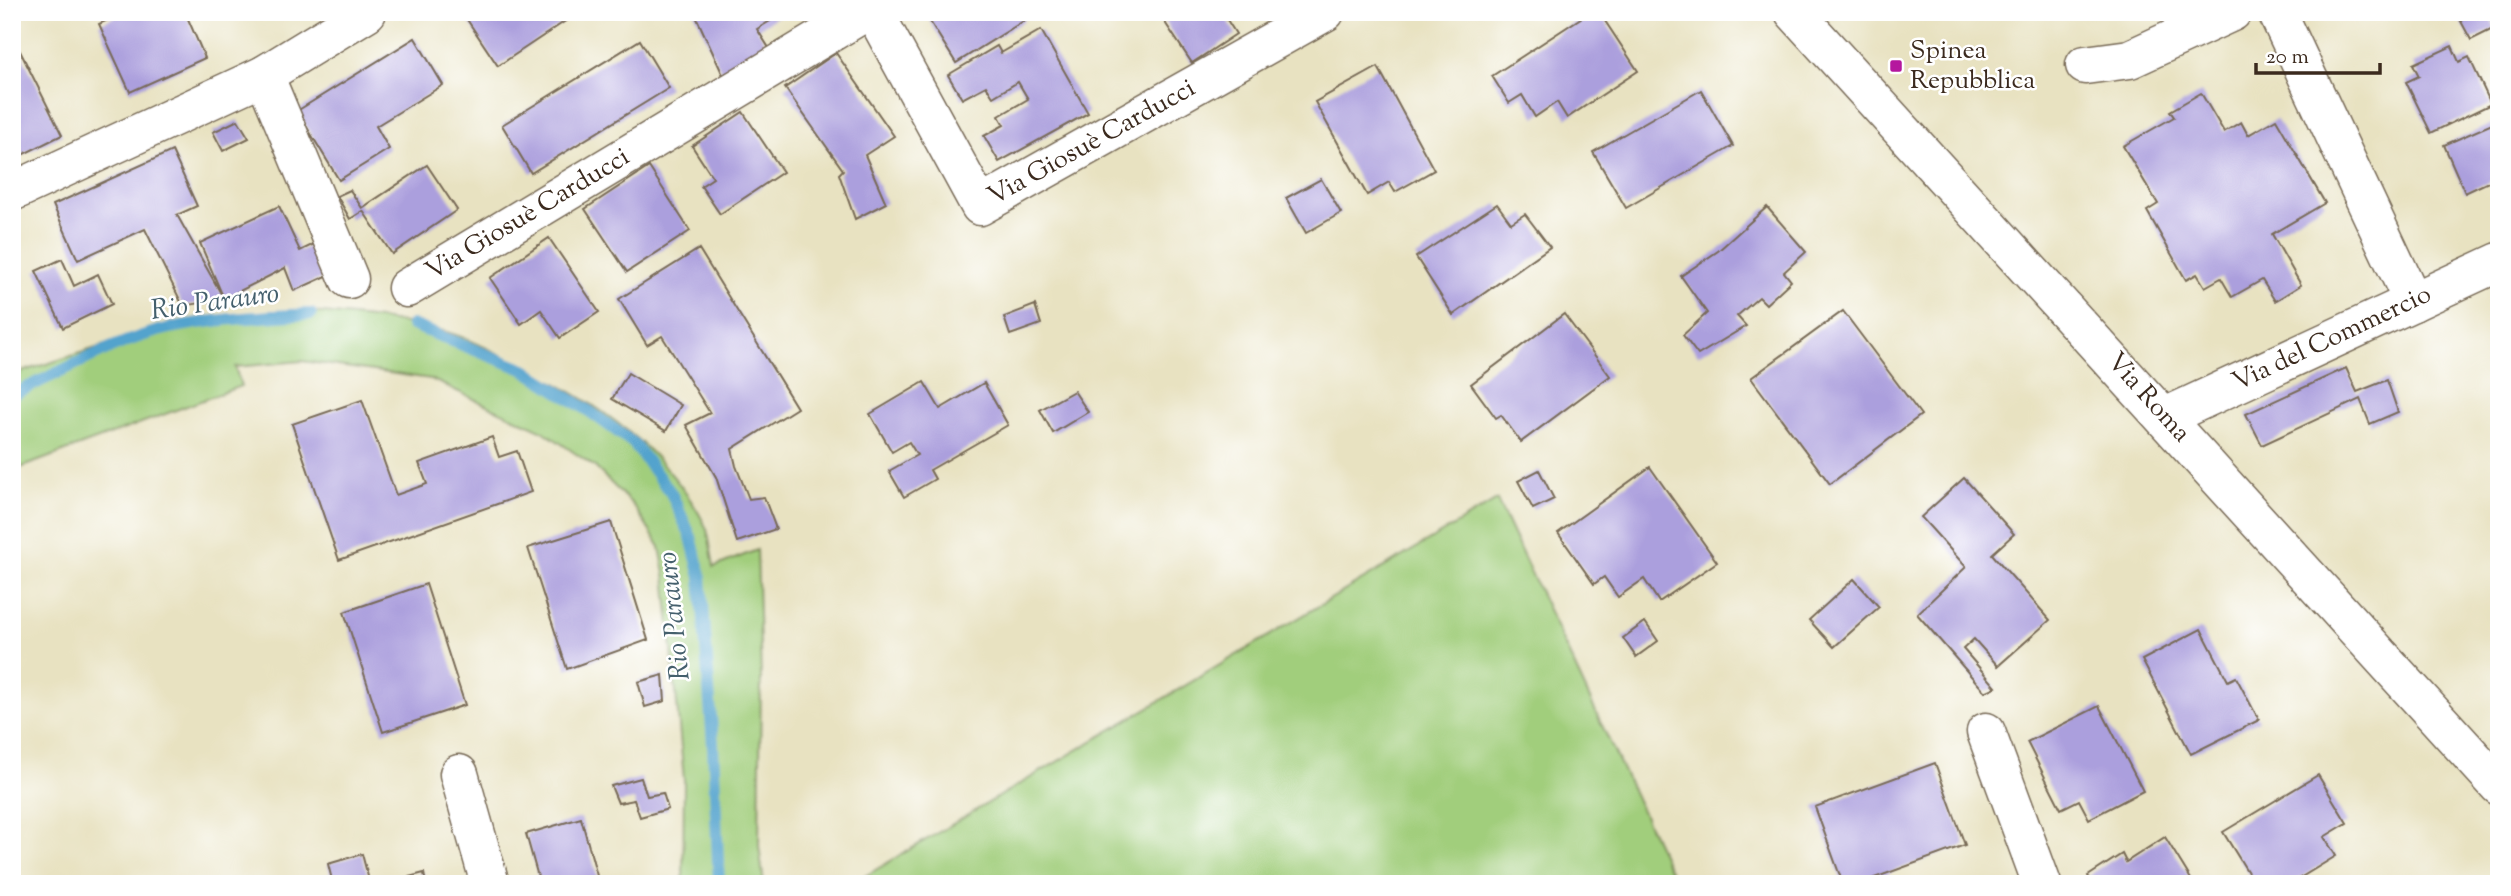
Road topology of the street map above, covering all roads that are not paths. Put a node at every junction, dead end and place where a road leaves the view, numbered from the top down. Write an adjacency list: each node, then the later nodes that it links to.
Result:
1 (367, 12): 9 (street)
2 (865, 12): 13 (street, Via Giosuè Carducci)
3 (874, 12): 4 (street, Via Giosuè Carducci)
4 (1325, 12)
5 (1794, 12): 15 (street, Via Roma)
6 (2232, 12): 8 (street)
7 (2277, 12): 14 (street)
8 (2085, 65)
9 (264, 75): 10 (street); 12 (street)
10 (12, 192)
11 (2499, 262): 14 (street, Via del Commercio)
12 (349, 279)
13 (407, 288)
14 (2413, 302): 15 (street, Via del Commercio)
15 (2165, 417): 18 (street, Via Roma)
16 (1986, 732): 20 (street)
17 (459, 774): 19 (street)
18 (2499, 786)
19 (490, 884)
20 (2042, 884)

